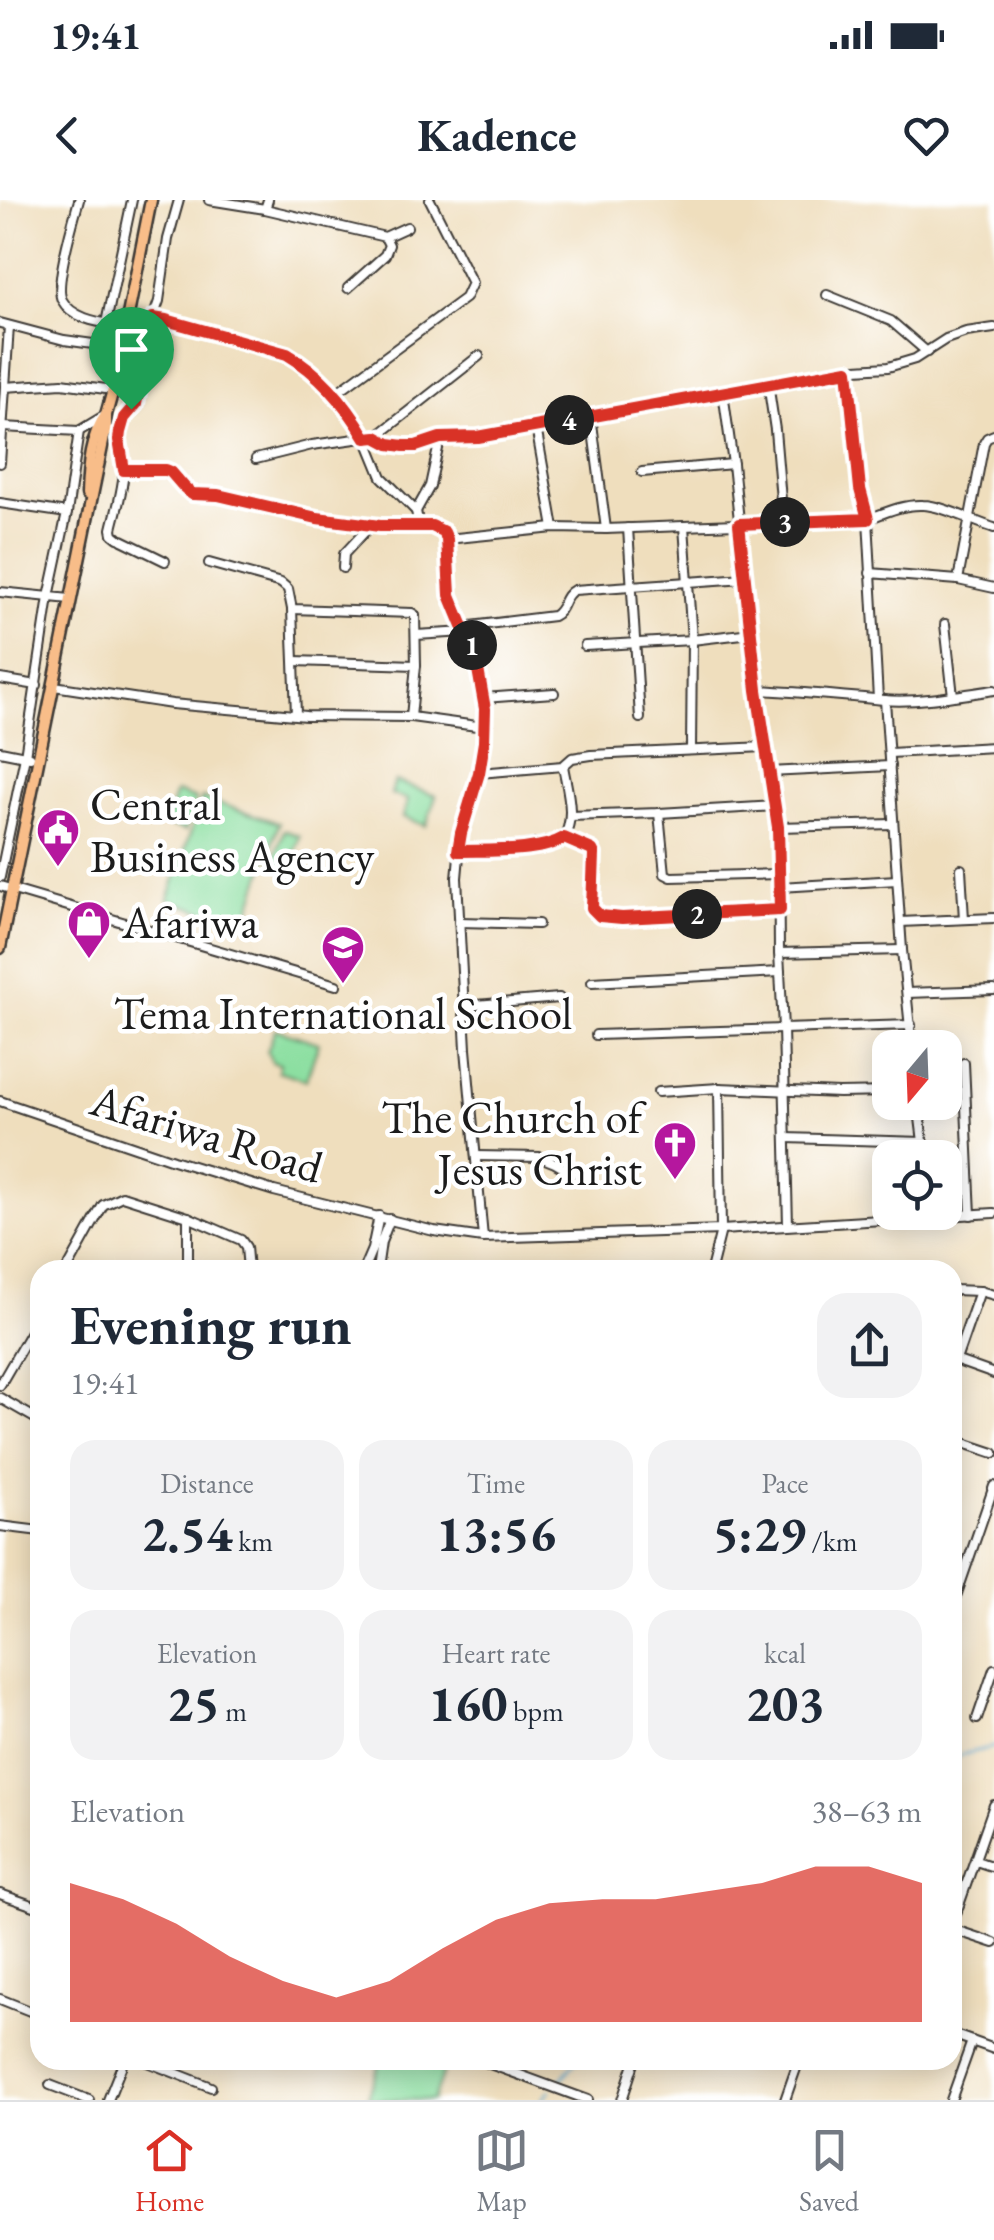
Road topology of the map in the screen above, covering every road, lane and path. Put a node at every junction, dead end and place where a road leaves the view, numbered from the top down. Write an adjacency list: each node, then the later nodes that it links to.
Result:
1 (79, 200): 13 (street)
2 (132, 200): 13 (street)
3 (151, 200): 15 (highway)
4 (179, 200): 12 (street)
5 (209, 200): 7 (street)
6 (430, 200): 25 (street)
7 (261, 204): 9 (street)
8 (407, 227): 9 (street)
9 (385, 237): 10 (street)
10 (348, 288)
11 (828, 295): 18 (street)
12 (153, 318): 25 (street); 34 (street)
13 (106, 323): 15 (street)
14 (4, 324): 17 (street); 22 (street)
15 (126, 327): 17 (highway)
16 (994, 328): 18 (street)
17 (122, 348): 23 (highway)
18 (927, 352): 20 (street)
19 (479, 356): 32 (street)
20 (848, 370): 21 (street); 45 (street)
21 (768, 383): 24 (street); 47 (street)
22 (5, 387): 23 (street); 27 (street)
23 (113, 390): 28 (highway)
24 (724, 392): 26 (street); 37 (street)
25 (336, 393): 32 (street)
26 (591, 416): 29 (street); 55 (street)
27 (2, 421): 30 (street); 36 (street)
28 (106, 421): 30 (street); 34 (street); 42 (highway)
29 (536, 426): 33 (street); 52 (street)
30 (80, 432): 40 (street)
31 (994, 434): 46 (street)
32 (371, 437): 33 (street); 35 (street); 43 (street)
33 (440, 438): 43 (street)
34 (119, 440): 38 (street)
35 (256, 458)
36 (0, 464)
37 (734, 464): 39 (street); 48 (street)
38 (124, 470): 49 (street); 57 (street)
39 (642, 472)
40 (69, 502): 42 (street); 44 (street)
41 (0, 503): 44 (street)
42 (90, 504): 68 (highway)
43 (416, 511): 50 (street)
44 (67, 513): 67 (street)
45 (868, 519): 46 (street); 47 (street); 60 (street)
46 (970, 521): 54 (street); 62 (street)
47 (783, 522): 48 (street)
48 (739, 524): 51 (street); 61 (street)
49 (371, 525): 50 (street); 59 (street)
50 (419, 526): 56 (street)
51 (684, 526): 53 (street); 63 (street)
52 (554, 528): 55 (street); 56 (street)
53 (628, 528): 55 (street); 64 (street)
54 (994, 528)
55 (606, 529)
56 (447, 539): 71 (street)
57 (165, 561)
58 (209, 563): 69 (street)
59 (343, 568)
60 (870, 572): 62 (street); 87 (street)
61 (745, 578): 63 (street); 72 (street)
62 (958, 580): 65 (street)
63 (688, 582): 64 (street); 74 (street)
64 (633, 586): 71 (street); 75 (street)
65 (994, 588)
66 (0, 594): 67 (street)
67 (49, 597): 68 (street); 80 (street)
68 (70, 599): 81 (highway)
69 (292, 609): 73 (street); 77 (street)
70 (944, 624): 85 (street)
71 (465, 629): 73 (street); 86 (street)
72 (751, 633): 74 (street); 82 (street)
73 (416, 635): 78 (street)
74 (692, 640): 75 (street); 94 (street)
75 (634, 642): 76 (street); 90 (street)
76 (585, 646)
77 (295, 661): 78 (street); 88 (street)
78 (416, 664): 89 (street)
79 (0, 679): 80 (street)
80 (37, 685): 97 (street)
81 (54, 686): 88 (street); 98 (highway)
82 (757, 690): 87 (street); 92 (street)
83 (994, 690): 85 (street)
84 (554, 692): 86 (street)
85 (952, 696): 87 (street)
86 (484, 698): 91 (street)
87 (882, 700): 96 (street)
88 (296, 714): 89 (street)
89 (411, 717): 91 (street)
90 (640, 718)
91 (484, 727): 102 (street)
92 (765, 747): 94 (street); 101 (street)
93 (994, 747): 96 (street)
94 (691, 749): 99 (street)
95 (0, 751): 97 (street)
96 (890, 753): 100 (street)
97 (25, 756): 98 (street); 112 (street)
98 (40, 759): 116 (highway)
99 (563, 766): 102 (street); 105 (street)
100 (890, 766): 101 (street); 106 (street)
101 (769, 772): 103 (street)
102 (479, 773): 109 (street)
103 (776, 806): 104 (street); 107 (street)
104 (659, 814): 105 (street); 111 (street)
105 (570, 816): 108 (street)
106 (893, 824): 107 (street); 113 (street)
107 (778, 827): 111 (street)
108 (564, 838): 109 (street); 117 (street)
109 (458, 851): 120 (street)
110 (961, 869): 119 (street)
111 (780, 874): 115 (street)
112 (0, 877)
113 (897, 880): 115 (street); 121 (street)
114 (0, 886): 116 (street)
115 (780, 887): 117 (street)
116 (13, 890): 123 (highway); 128 (street)
117 (780, 910): 125 (street)
118 (994, 918): 119 (street)
119 (964, 919): 121 (street)
120 (459, 922): 122 (street); 132 (street)
121 (900, 922): 124 (street)
122 (538, 924)
123 (0, 948)
124 (902, 950): 125 (street); 130 (street)
125 (779, 953): 126 (street)
126 (780, 972): 127 (street); 134 (street)
127 (592, 982)
128 (336, 984)
129 (994, 990): 130 (street)
130 (907, 993): 133 (street)
131 (559, 998): 132 (street)
132 (464, 1006): 145 (street)
133 (910, 1025): 134 (street); 135 (street)
134 (783, 1028): 136 (street); 139 (street)
135 (910, 1030)
136 (596, 1034)
137 (964, 1063): 149 (street)
138 (720, 1088): 139 (street); 140 (street); 155 (street)
139 (784, 1090): 141 (street); 143 (street)
140 (658, 1092)
141 (872, 1092)
142 (0, 1101): 150 (street, Afariwa Road)
143 (786, 1138): 144 (street); 154 (street)
144 (872, 1140)
145 (476, 1156): 146 (street); 156 (street)
146 (572, 1174)
147 (994, 1213): 149 (street, Afariwa Road)
148 (962, 1215): 149 (street, Afariwa Road)
149 (971, 1215)
150 (379, 1216): 152 (street, Afariwa Road); 160 (street)
151 (188, 1217): 157 (street); 158 (street); 159 (street)
152 (390, 1219): 156 (street, Afariwa Road); 161 (street)
153 (872, 1219): 154 (street, Afariwa Road)
154 (788, 1225): 155 (street, Afariwa Road)
155 (721, 1230): 156 (street, Afariwa Road); 162 (street)
156 (483, 1238)
157 (72, 1260)
158 (188, 1260)
159 (247, 1260)
160 (367, 1260)
161 (379, 1260)
162 (714, 1260)
163 (962, 1291): 164 (street)
164 (980, 1292): 165 (street); 167 (street)
165 (994, 1295)
166 (30, 1333): 170 (street)
167 (962, 1339)
168 (962, 1363): 169 (street)
169 (994, 1374)
170 (0, 1385)
171 (0, 1398): 172 (street)
172 (30, 1415)
173 (962, 1443): 174 (street)
174 (994, 1454)
175 (994, 1486): 178 (street)
176 (0, 1526): 177 (street)
177 (30, 1530)
178 (962, 1579)
179 (994, 1669): 180 (street)
180 (977, 1720)
181 (994, 1805): 182 (street)
182 (976, 1861): 183 (street); 185 (street)
183 (994, 1867)
184 (0, 1894): 186 (street)
185 (962, 1900)
186 (30, 1904)
187 (962, 1931): 188 (street)
188 (994, 1943)
189 (0, 1999): 190 (street)
190 (30, 2011)
191 (962, 2038): 192 (street)
192 (972, 2041): 193 (street); 194 (street)
193 (994, 2049)
194 (962, 2069)
195 (120, 2070): 205 (street)
196 (168, 2070): 202 (street)
197 (506, 2070): 206 (street)
198 (632, 2070): 207 (street)
199 (796, 2070): 203 (street)
200 (962, 2070): 209 (street)
201 (50, 2085): 204 (street)
202 (211, 2087)
203 (786, 2098): 208 (street)
204 (88, 2100)
205 (108, 2100)
206 (588, 2100)
207 (622, 2100)
208 (774, 2100)
209 (951, 2100)

